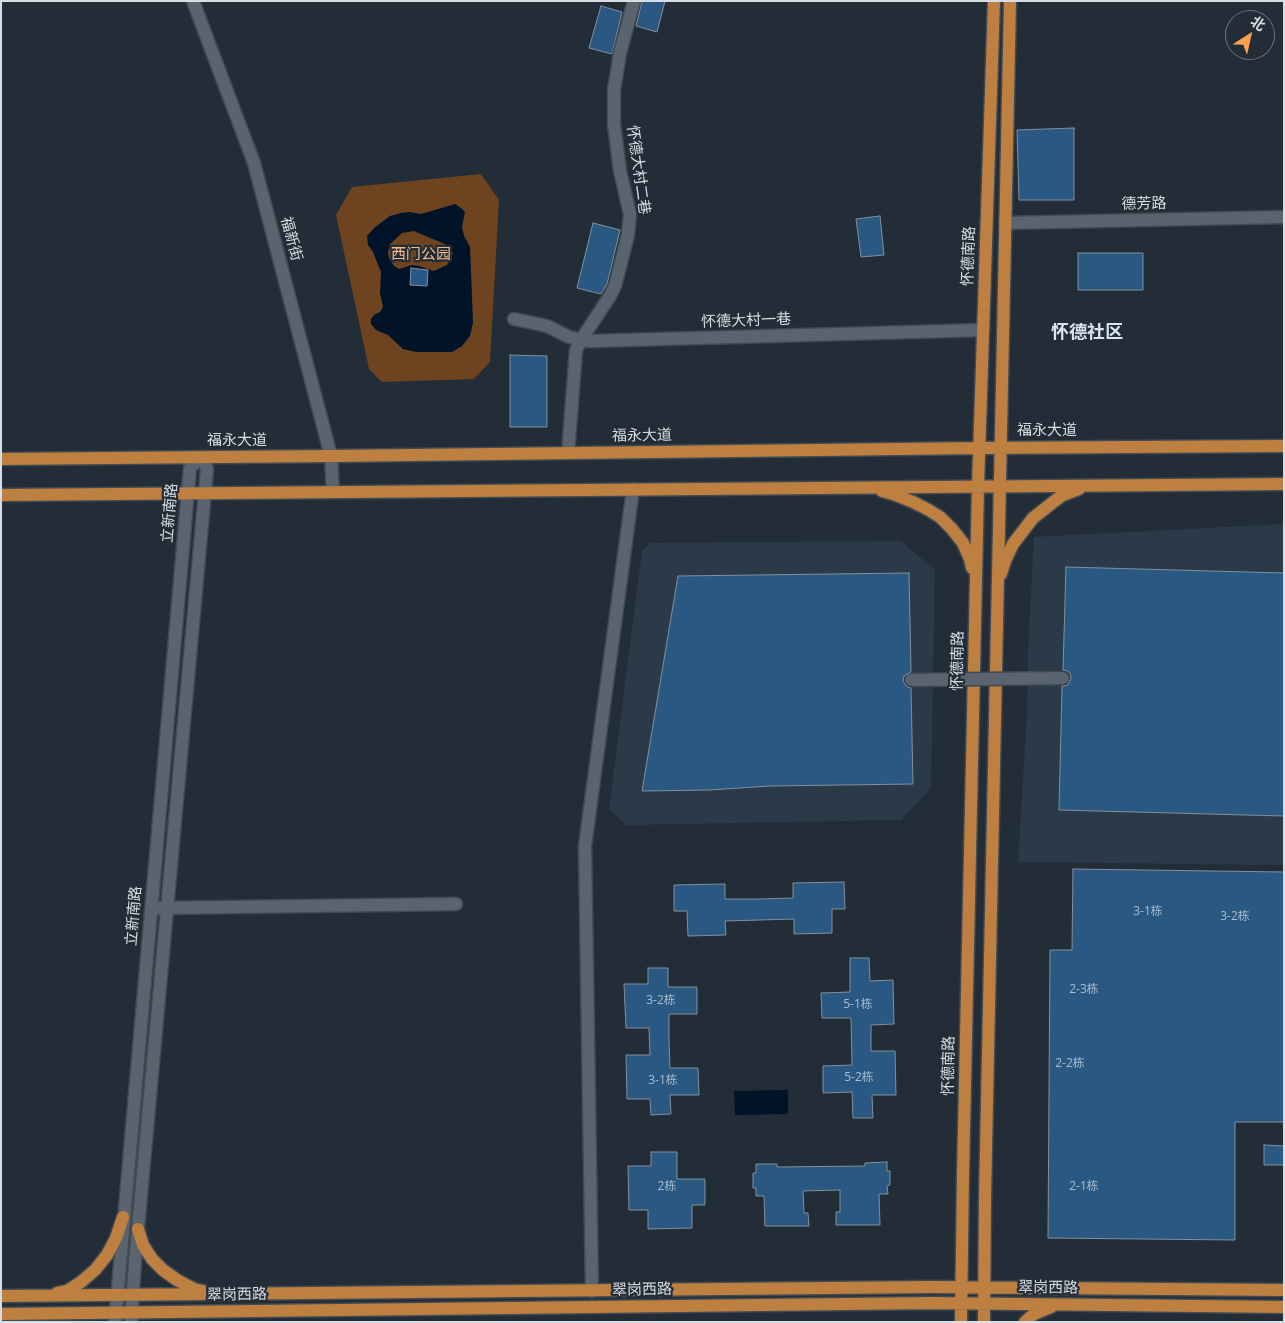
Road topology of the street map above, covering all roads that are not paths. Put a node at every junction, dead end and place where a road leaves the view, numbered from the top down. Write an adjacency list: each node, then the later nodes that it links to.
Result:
1 (193, 1): 14 (street, 福新街)
2 (634, 1): 9 (street, 怀德大村二巷)
3 (994, 1): 8 (main road, 怀德南路)
4 (1010, 1): 6 (main road)
5 (1284, 217): 6 (street, 德芳路)
6 (1005, 223): 12 (main road)
7 (514, 319): 9 (street, 怀德大村一巷)
8 (983, 330): 9 (street, 怀德大村一巷); 11 (main road, 怀德南路)
9 (580, 340): 13 (street, 怀德大村二巷)
10 (1284, 446): 12 (main road, 福永大道)
11 (979, 448): 12 (main road, 福永大道); 13 (main road, 福永大道); 19 (main road, 怀德南路)
12 (1000, 448): 20 (main road)
13 (568, 453): 14 (main road, 福永大道)
14 (332, 456): 15 (main road, 福永大道); 23 (street, 福新街)
15 (201, 457): 16 (main road, 福永大道); 24 (street, 立新南路); 25 (street)
16 (1, 459)
17 (1284, 484): 18 (main road)
18 (1095, 485): 20 (main road); 28 (main road)
19 (978, 486): 20 (main road); 21 (main road); 27 (main road, 怀德南路)
20 (999, 486): 28 (main road)
21 (865, 487): 22 (main road); 27 (main road)
22 (633, 489): 23 (main road); 38 (street)
23 (333, 492): 25 (main road)
24 (188, 493): 25 (main road); 26 (main road); 32 (street, 立新南路)
25 (205, 493): 33 (street)
26 (1, 495)
27 (976, 586): 36 (main road, 怀德南路)
28 (997, 588): 37 (main road)
29 (1063, 678): 30 (street, bridge)
30 (911, 680)
31 (456, 904): 33 (street)
32 (151, 908): 33 (street); 34 (street, 立新南路)
33 (167, 908): 35 (street)
34 (123, 1217): 41 (street, 立新南路); 44 (main road)
35 (138, 1229): 40 (main road); 42 (street)
36 (962, 1287): 37 (main road, 翠岗西路); 38 (main road, 翠岗西路); 45 (main road, 怀德南路)
37 (984, 1287): 39 (main road, 翠岗西路); 46 (main road)
38 (592, 1290): 40 (main road, 翠岗西路)
39 (1284, 1290)
40 (213, 1294): 42 (main road, 翠岗西路)
41 (117, 1295): 42 (main road, 翠岗西路); 44 (main road, 翠岗西路); 52 (street, 立新南路)
42 (133, 1295): 53 (street)
43 (1, 1296): 44 (main road, 翠岗西路)
44 (46, 1296)
45 (962, 1303): 46 (main road, 翠岗西路); 49 (main road, 翠岗西路); 56 (main road, 怀德南路)
46 (984, 1304): 47 (main road, 翠岗西路); 57 (main road)
47 (1055, 1304): 48 (main road, 翠岗西路); 58 (main road)
48 (1284, 1307)
49 (197, 1312): 53 (main road, 翠岗西路); 55 (main road)
50 (36, 1313): 51 (main road, 翠岗西路); 52 (main road, 翠岗西路); 54 (main road)
51 (1, 1314)
52 (115, 1317): 53 (main road, 翠岗西路)
53 (131, 1317)
54 (58, 1322)
55 (174, 1322)
56 (961, 1322)
57 (984, 1322)
58 (1025, 1322)

